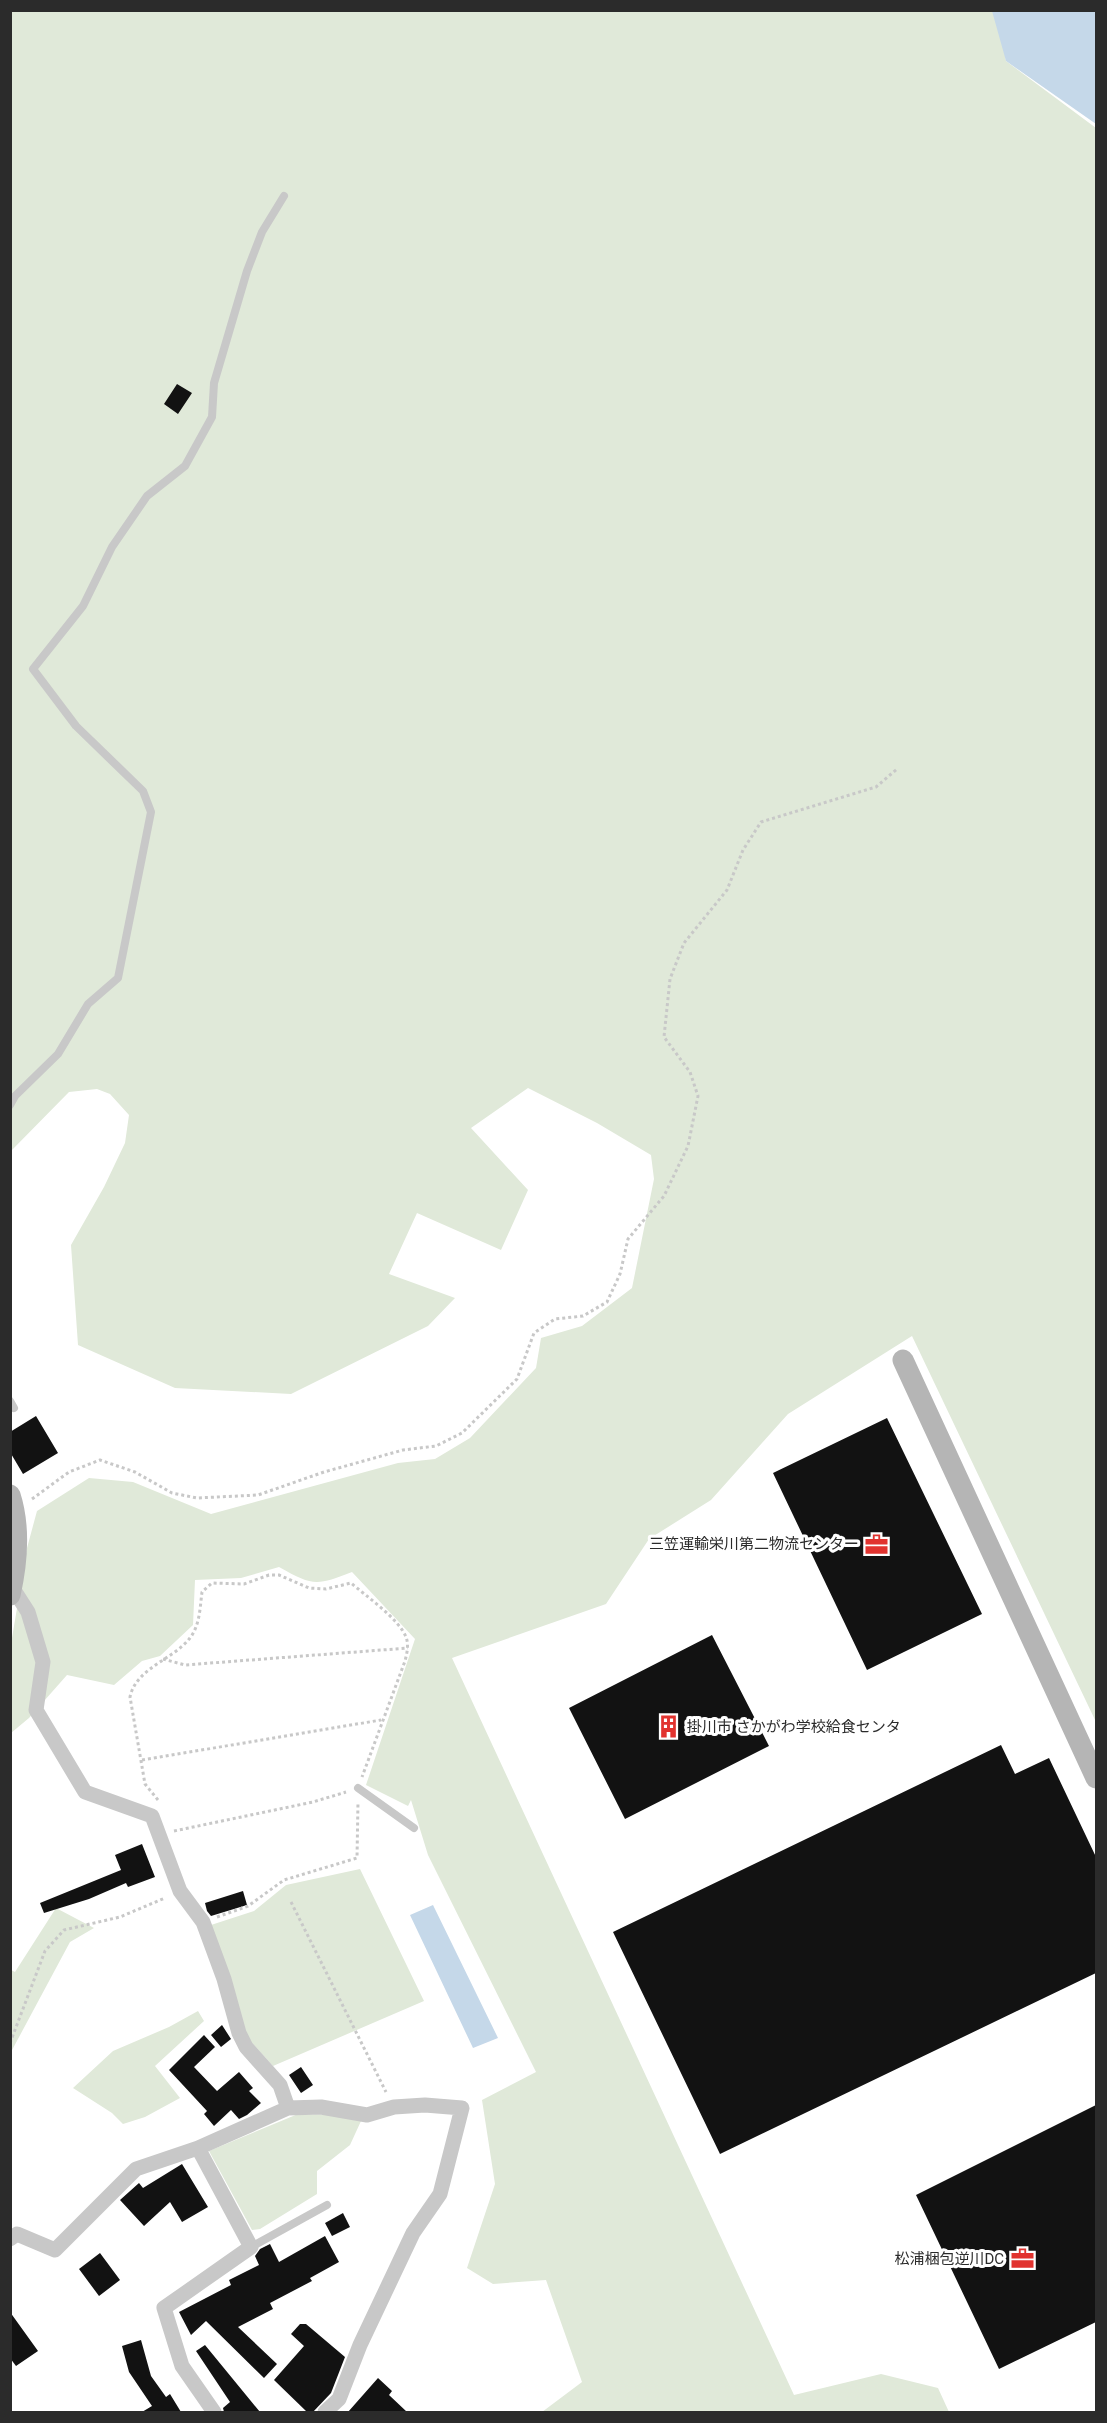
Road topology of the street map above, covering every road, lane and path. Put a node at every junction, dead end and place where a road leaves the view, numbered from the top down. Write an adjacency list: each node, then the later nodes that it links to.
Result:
1 (284, 196): 3 (lane)
2 (897, 769): 5 (path)
3 (10, 1105)
4 (903, 1360): 12 (street)
5 (13, 1503): 6 (street)
6 (13, 1546): 7 (street)
7 (11, 1591): 17 (street)
8 (408, 1648): 9 (path); 9 (path); 10 (path)
9 (163, 1659): 11 (path)
10 (381, 1720): 11 (path); 13 (path)
11 (142, 1760): 14 (path)
12 (1096, 1778)
13 (358, 1788): 15 (path); 16 (lane); 19 (path)
14 (158, 1801)
15 (169, 1821)
16 (414, 1828)
17 (180, 1891): 19 (street); 20 (path)
18 (291, 1902): 21 (path)
19 (203, 1922): 22 (street)
20 (10, 2043)
21 (394, 2107): 22 (street); 27 (street)
22 (288, 2108): 23 (street)
23 (198, 2148): 25 (street); 26 (street)
24 (327, 2205): 26 (lane)
25 (10, 2239)
26 (250, 2247): 28 (street)
27 (332, 2410)
28 (214, 2412)

